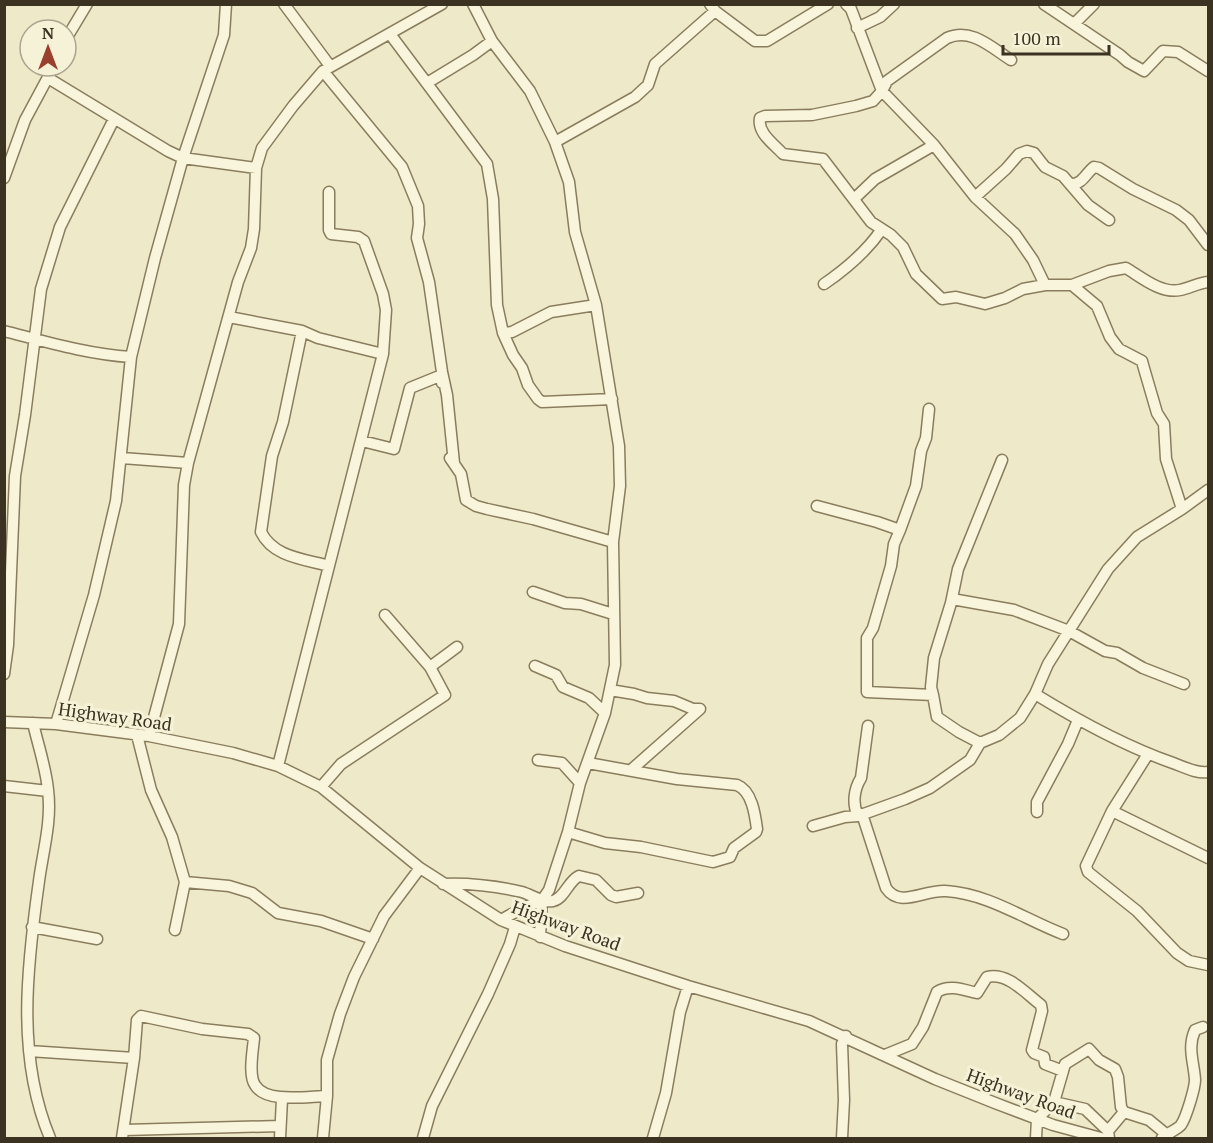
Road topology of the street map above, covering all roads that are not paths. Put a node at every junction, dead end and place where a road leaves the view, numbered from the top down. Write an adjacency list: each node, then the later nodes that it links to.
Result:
1 (87, 4): 13 (street)
2 (226, 4): 27 (street)
3 (442, 4): 11 (street)
4 (473, 4): 17 (street)
5 (828, 4): 12 (street)
6 (846, 4): 15 (street)
7 (894, 4): 15 (street)
8 (1044, 4): 14 (street)
9 (1094, 4): 14 (street)
10 (287, 5): 19 (street)
11 (426, 8): 16 (street)
12 (712, 8): 25 (street)
13 (78, 19)
14 (1074, 24): 20 (street)
15 (857, 28): 23 (street)
16 (390, 34): 19 (street); 22 (street)
17 (492, 41): 22 (street); 25 (street)
18 (1011, 60): 23 (street)
19 (327, 69): 28 (street); 54 (street)
20 (1209, 71)
21 (48, 78): 24 (street); 29 (street)
22 (427, 82): 45 (street)
23 (882, 91): 26 (street); 33 (street)
24 (114, 119): 27 (street); 46 (street)
25 (555, 142): 41 (street)
26 (934, 145): 32 (street); 33 (street)
27 (183, 158): 28 (street); 48 (street)
28 (256, 168): 42 (street)
29 (4, 178)
30 (1071, 184): 32 (street); 34 (street); 36 (street)
31 (329, 192): 47 (street)
32 (975, 198): 39 (street)
33 (854, 199): 35 (street)
34 (1108, 220)
35 (882, 229): 38 (street); 39 (street)
36 (1209, 245)
37 (1209, 282): 40 (street)
38 (824, 284)
39 (1045, 285): 40 (street)
40 (1072, 285): 58 (street)
41 (596, 304): 45 (street); 49 (street)
42 (229, 317): 44 (street); 55 (street)
43 (4, 331): 46 (street)
44 (302, 331): 47 (street); 61 (street)
45 (503, 333): 49 (street)
46 (35, 339): 48 (street); 70 (street)
47 (384, 354): 51 (street)
48 (131, 357): 52 (street)
49 (612, 399): 60 (street)
50 (929, 409): 59 (street)
51 (362, 441): 54 (street); 61 (street)
52 (122, 458): 55 (street); 79 (street)
53 (1002, 460): 63 (street)
54 (454, 463): 60 (street)
55 (188, 464): 82 (street)
56 (1209, 490): 58 (street)
57 (817, 506): 59 (street)
58 (1182, 509): 66 (street)
59 (900, 530): 73 (street)
60 (613, 542): 64 (street)
61 (328, 566): 87 (street)
62 (533, 592): 64 (street)
63 (952, 599): 66 (street); 73 (street)
64 (614, 614): 72 (street)
65 (385, 615): 69 (street)
66 (1069, 631): 71 (street); 74 (street)
67 (457, 646): 69 (street)
68 (535, 666): 75 (street)
69 (430, 667): 92 (street)
70 (4, 674)
71 (1184, 684)
72 (610, 690): 75 (street); 88 (street)
73 (933, 694): 83 (street)
74 (1035, 694): 76 (street); 83 (street)
75 (605, 713): 86 (street)
76 (1078, 720): 84 (street); 95 (street)
77 (4, 722): 78 (street, Highway Road)
78 (33, 723): 79 (street, Highway Road); 93 (street)
79 (56, 724): 81 (street, Highway Road)
80 (868, 726): 96 (street)
81 (137, 735): 82 (street, Highway Road); 101 (street)
82 (149, 736): 87 (street, Highway Road)
83 (980, 743): 96 (street)
84 (1148, 754): 89 (street); 94 (street)
85 (538, 760): 90 (street)
86 (588, 763): 88 (street); 90 (street)
87 (278, 766): 92 (street, Highway Road)
88 (631, 770): 98 (street)
89 (1209, 772)
90 (580, 783): 98 (street)
91 (4, 786): 93 (street)
92 (321, 787): 100 (street, Highway Road)
93 (48, 790): 106 (street)
94 (1112, 811): 99 (street); 113 (street)
95 (1037, 812)
96 (860, 815): 97 (street); 109 (street)
97 (813, 826)
98 (568, 832): 104 (street)
99 (1209, 858)
100 (420, 868): 102 (street, Highway Road); 112 (street)
101 (185, 882): 108 (street); 112 (street)
102 (443, 884): 104 (street); 105 (street, Highway Road)
103 (638, 893): 104 (street)
104 (542, 900): 105 (street); 110 (street)
105 (501, 920): 107 (street, Highway Road)
106 (32, 927): 111 (street); 117 (street)
107 (515, 927): 110 (street, Highway Road); 133 (street)
108 (175, 930)
109 (1063, 934)
110 (540, 937): 114 (street, Highway Road)
111 (97, 939)
112 (373, 939): 121 (street)
113 (1209, 965)
114 (688, 986): 116 (street, Highway Road); 134 (street)
115 (1203, 1027): 129 (street)
116 (846, 1036): 118 (street, Highway Road); 135 (street)
117 (29, 1051): 119 (street); 130 (street)
118 (885, 1055): 120 (street); 125 (street, Highway Road)
119 (134, 1058): 122 (street); 127 (street)
120 (1063, 1071): 123 (street); 124 (street)
121 (327, 1096): 122 (street); 132 (street)
122 (282, 1099): 126 (street)
123 (1054, 1102): 125 (street); 128 (street)
124 (1124, 1112): 128 (street); 129 (street)
125 (1037, 1119): 128 (street, Highway Road); 136 (street)
126 (280, 1126): 127 (street); 131 (street)
127 (123, 1134)
128 (1106, 1136)
129 (1164, 1136)
130 (50, 1138)
131 (280, 1138)
132 (323, 1138)
133 (423, 1138)
134 (653, 1138)
135 (842, 1138)
136 (1036, 1138)

